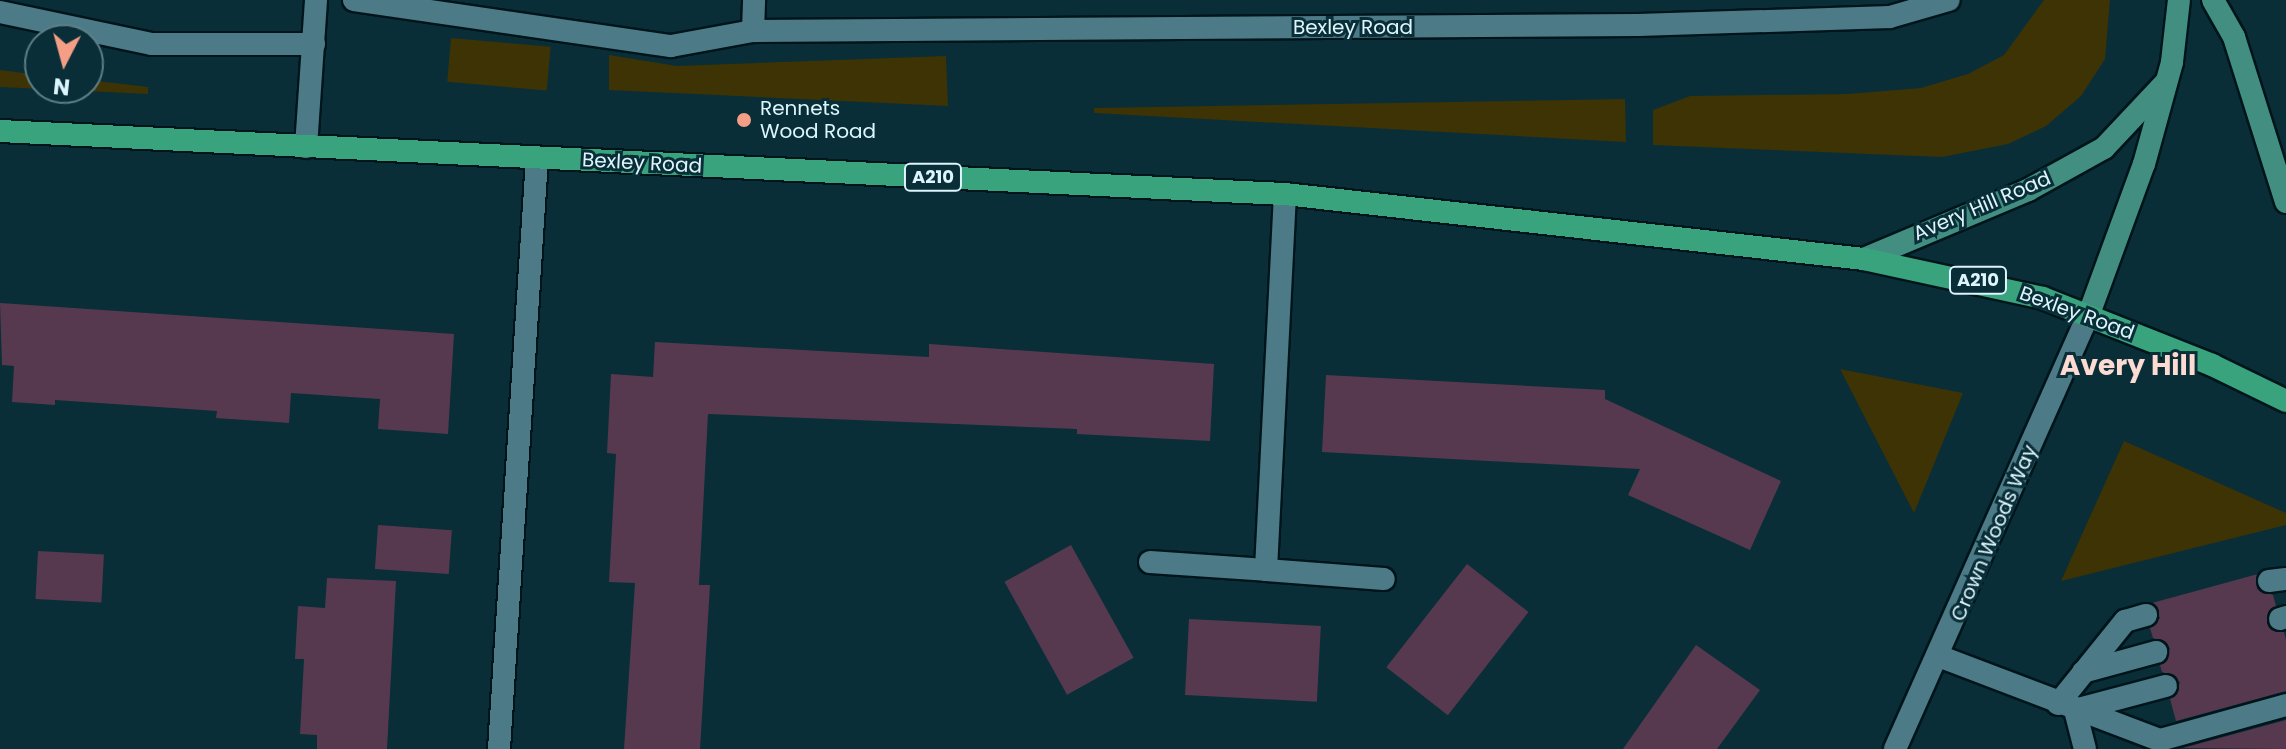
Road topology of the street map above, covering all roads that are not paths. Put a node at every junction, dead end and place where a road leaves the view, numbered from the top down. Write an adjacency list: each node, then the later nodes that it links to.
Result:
1 (316, 0): 9 (street)
2 (354, 0): 8 (street, Bexley Road)
3 (754, 0): 8 (street)
4 (1949, 0): 8 (street, Bexley Road)
5 (2179, 0): 10 (main road)
6 (2213, 0): 15 (main road)
7 (0, 12): 9 (street)
8 (753, 31)
9 (314, 44): 12 (street)
10 (2166, 82): 16 (main road, Avery Hill Road); 17 (main road)
11 (0, 131): 12 (main road, Bexley Road / A210)
12 (306, 147): 13 (main road, Bexley Road / A210)
13 (537, 158): 14 (main road, Bexley Road / A210); 29 (street)
14 (1285, 194): 16 (main road, Bexley Road / A210); 20 (street)
15 (2286, 202)
16 (1864, 259): 17 (main road, Bexley Road / A210)
17 (2089, 314): 18 (main road, Bexley Road / A210); 24 (street, Crown Woods Way)
18 (2286, 401)
19 (1150, 562): 20 (street)
20 (1266, 570): 21 (street)
21 (1384, 579)
22 (2146, 615): 25 (street)
23 (2156, 652): 25 (street)
24 (1941, 657): 28 (street); 30 (street, Crown Woods Way)
25 (2083, 672): 28 (street)
26 (2166, 686): 28 (street)
27 (2286, 705): 28 (street)
28 (2066, 707): 31 (street)
29 (499, 749)
30 (1895, 749)
31 (2085, 749)

